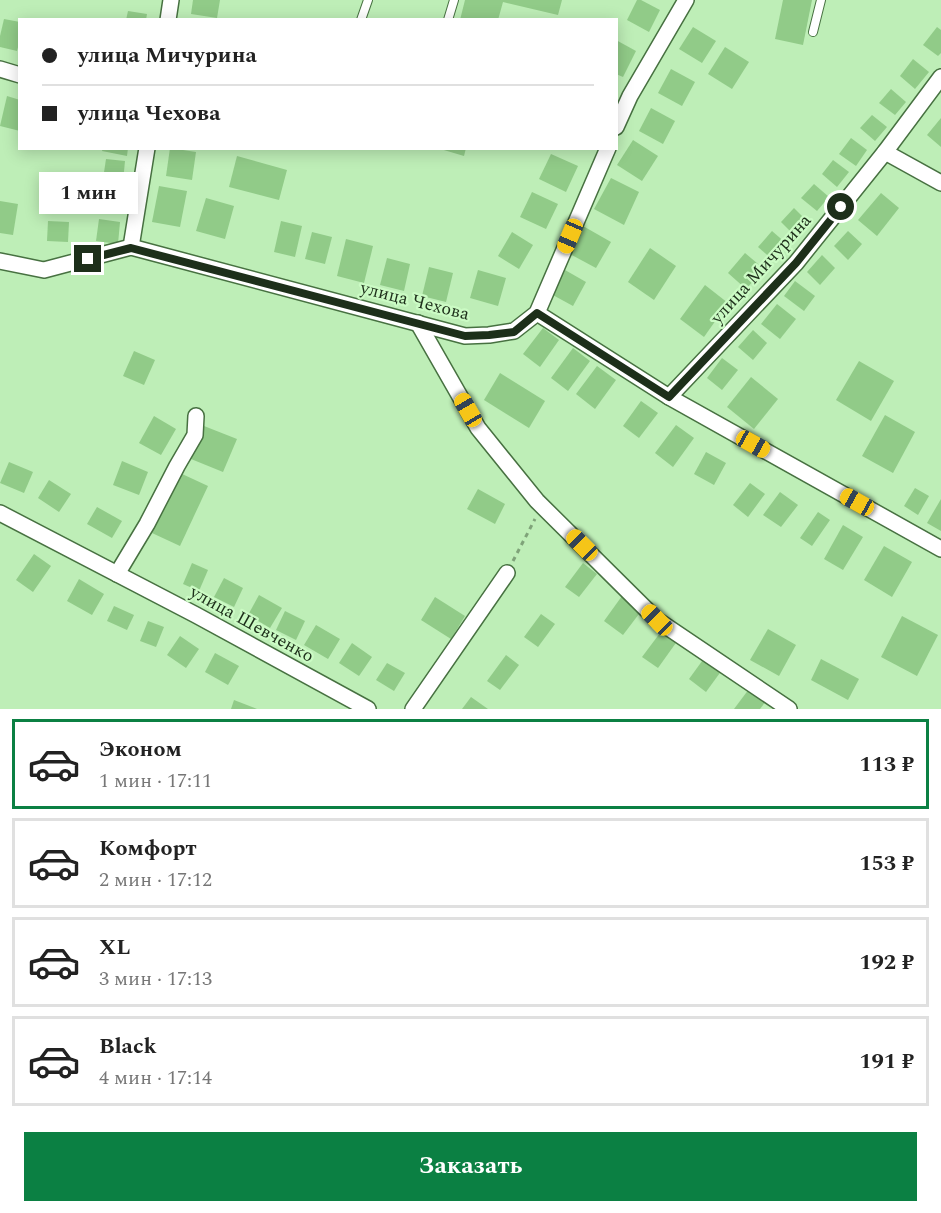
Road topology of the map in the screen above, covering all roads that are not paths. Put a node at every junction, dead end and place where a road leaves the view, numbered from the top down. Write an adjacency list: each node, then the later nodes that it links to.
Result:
1 (171, 0): 6 (street)
2 (368, 0): 7 (lane)
3 (454, 0): 8 (lane)
4 (686, 0): 13 (street)
5 (821, 0): 9 (lane)
6 (168, 18)
7 (361, 18)
8 (449, 18)
9 (813, 32)
10 (0, 69): 11 (street)
11 (18, 74)
12 (941, 77): 16 (street, улица Мичурина)
13 (618, 123)
14 (147, 150): 18 (street)
15 (607, 150): 20 (street)
16 (885, 152): 17 (street); 22 (street, улица Мичурина)
17 (941, 183)
18 (131, 248): 19 (street, улица Чехова); 21 (street, улица Чехова)
19 (0, 261)
20 (537, 313): 21 (street, улица Чехова); 22 (street)
21 (418, 323): 30 (street)
22 (669, 397): 25 (street)
23 (196, 416): 27 (street)
24 (0, 513): 27 (street, улица Шевченко)
25 (941, 549)
26 (507, 573): 29 (street)
27 (117, 574): 28 (street, улица Шевченко)
28 (368, 709)
29 (413, 709)
30 (789, 709)

